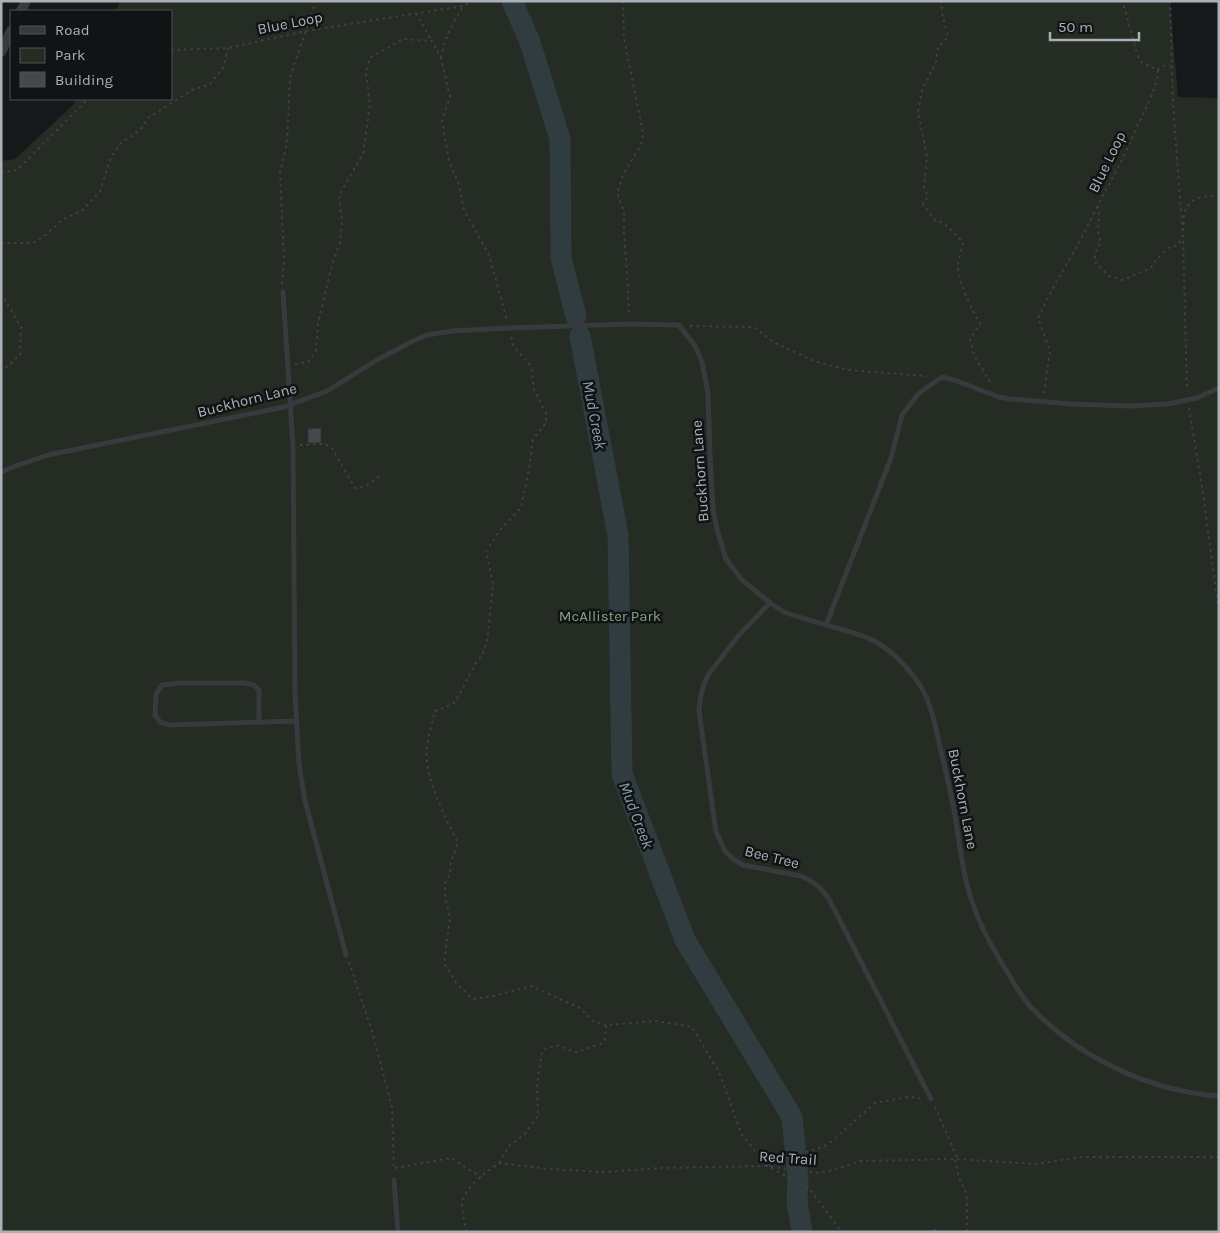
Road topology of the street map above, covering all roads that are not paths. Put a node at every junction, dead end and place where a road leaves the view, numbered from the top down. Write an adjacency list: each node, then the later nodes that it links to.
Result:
1 (10, 33): 2 (street)
2 (1, 52)
3 (283, 292): 5 (lane)
4 (1219, 388): 8 (lane)
5 (290, 405): 6 (lane, Buckhorn Lane); 7 (lane, Buckhorn Lane); 9 (lane)
6 (1, 472)
7 (770, 603): 8 (lane, Buckhorn Lane); 13 (lane, Bee Tree)
8 (826, 625): 12 (lane, Buckhorn Lane)
9 (297, 720): 10 (lane); 11 (lane)
10 (259, 722): 10 (lane)
11 (346, 955)
12 (1219, 1096)
13 (931, 1099)
14 (394, 1180): 15 (lane)
15 (398, 1232)

